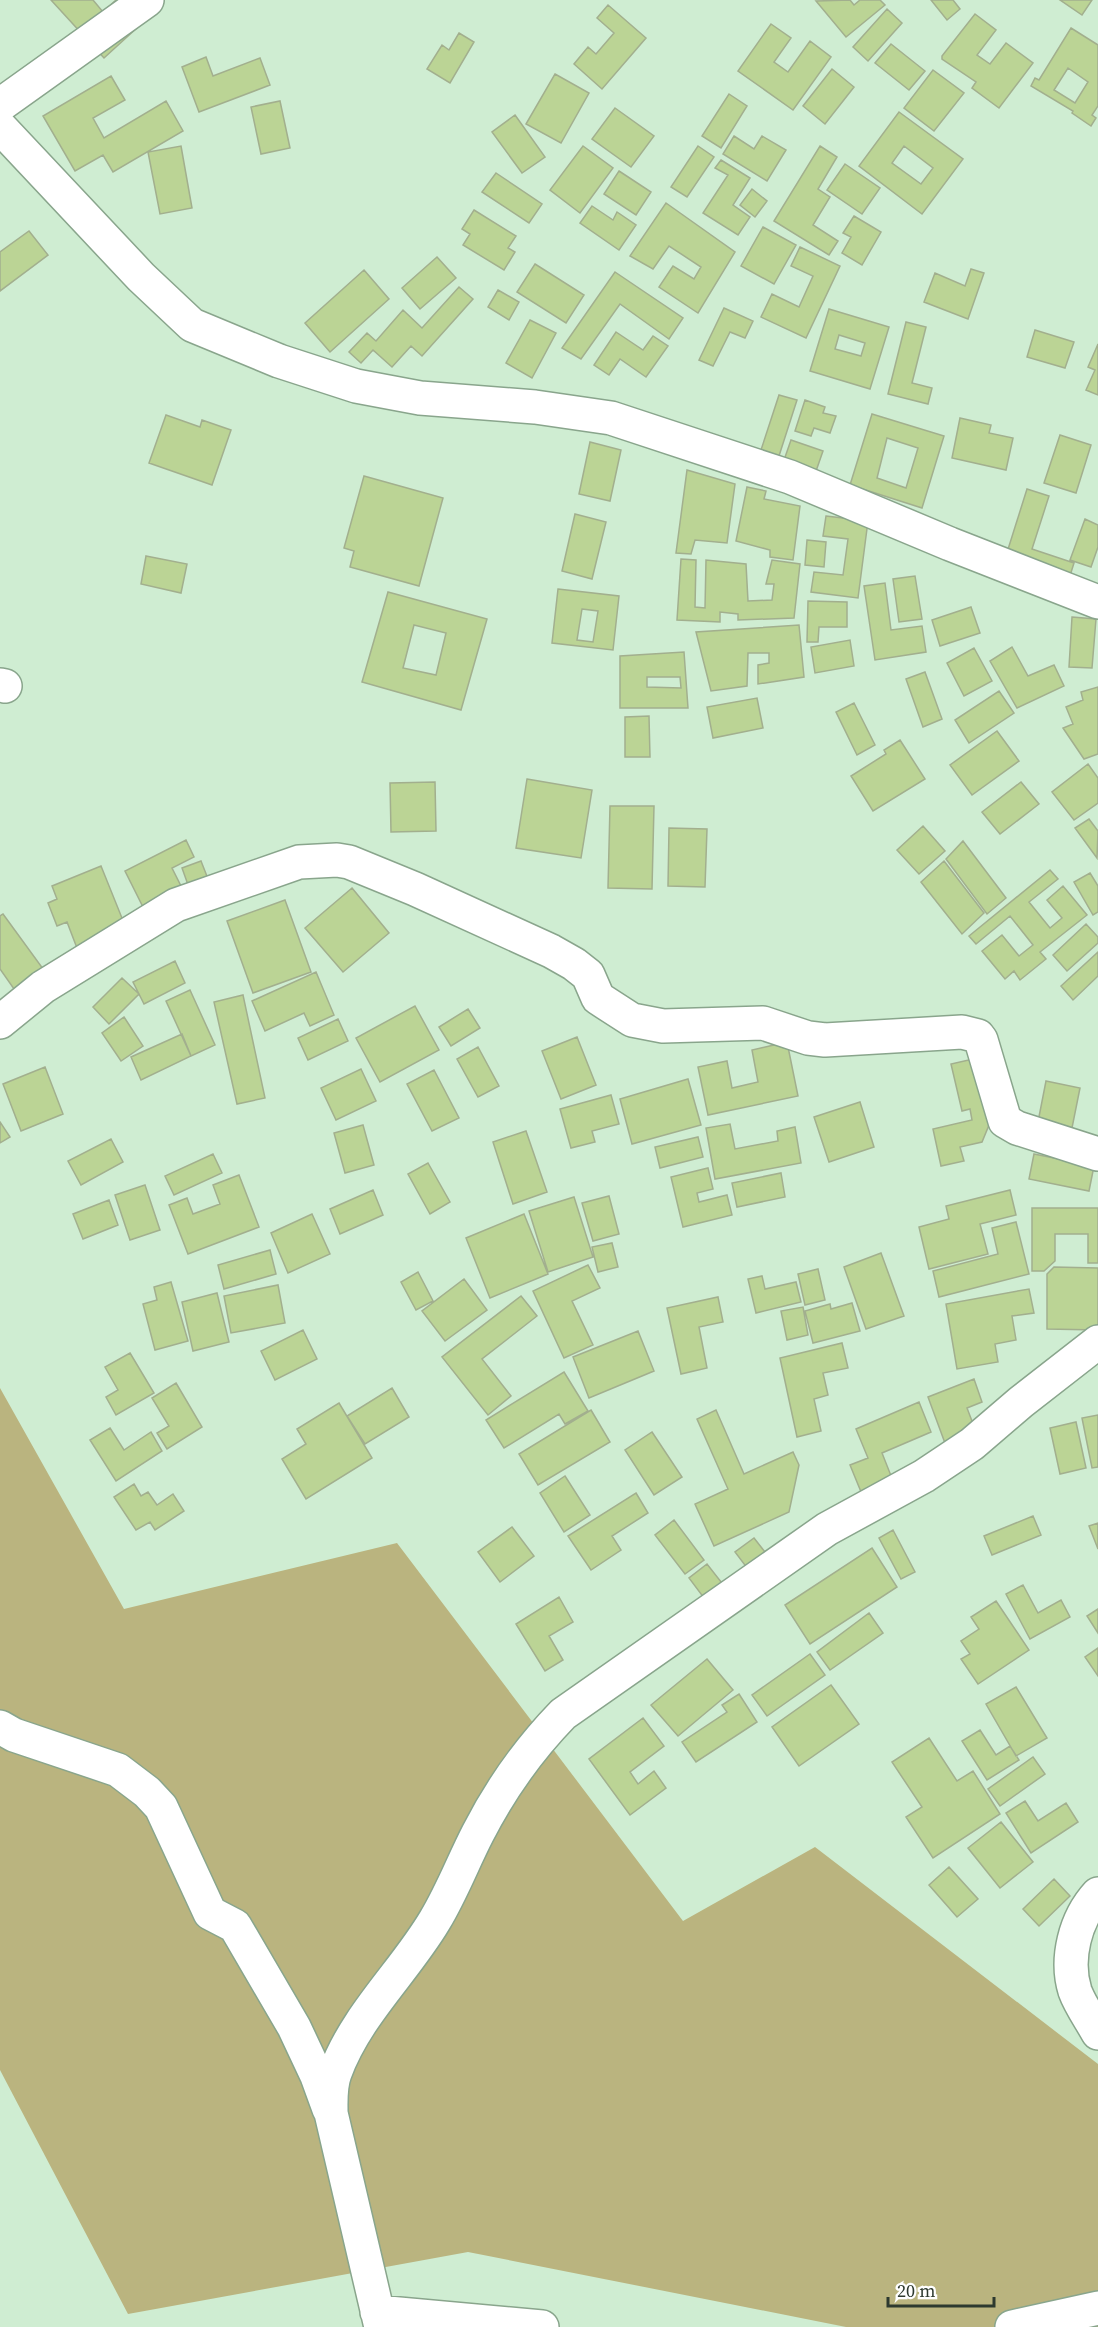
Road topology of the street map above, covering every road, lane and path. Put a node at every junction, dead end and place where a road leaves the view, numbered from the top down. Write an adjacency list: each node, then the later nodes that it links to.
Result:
1 (147, 0): 2 (street)
2 (0, 105)
3 (0, 127): 4 (street)
4 (1098, 602)
5 (0, 1022): 6 (street)
6 (1098, 1154)
7 (1098, 1342): 11 (street)
8 (0, 1727): 11 (street)
9 (1098, 1894): 10 (street)
10 (1098, 2033)
11 (330, 2114): 13 (street)
12 (1098, 2308): 15 (street)
13 (379, 2320): 14 (street)
14 (542, 2327)
15 (1012, 2327)

